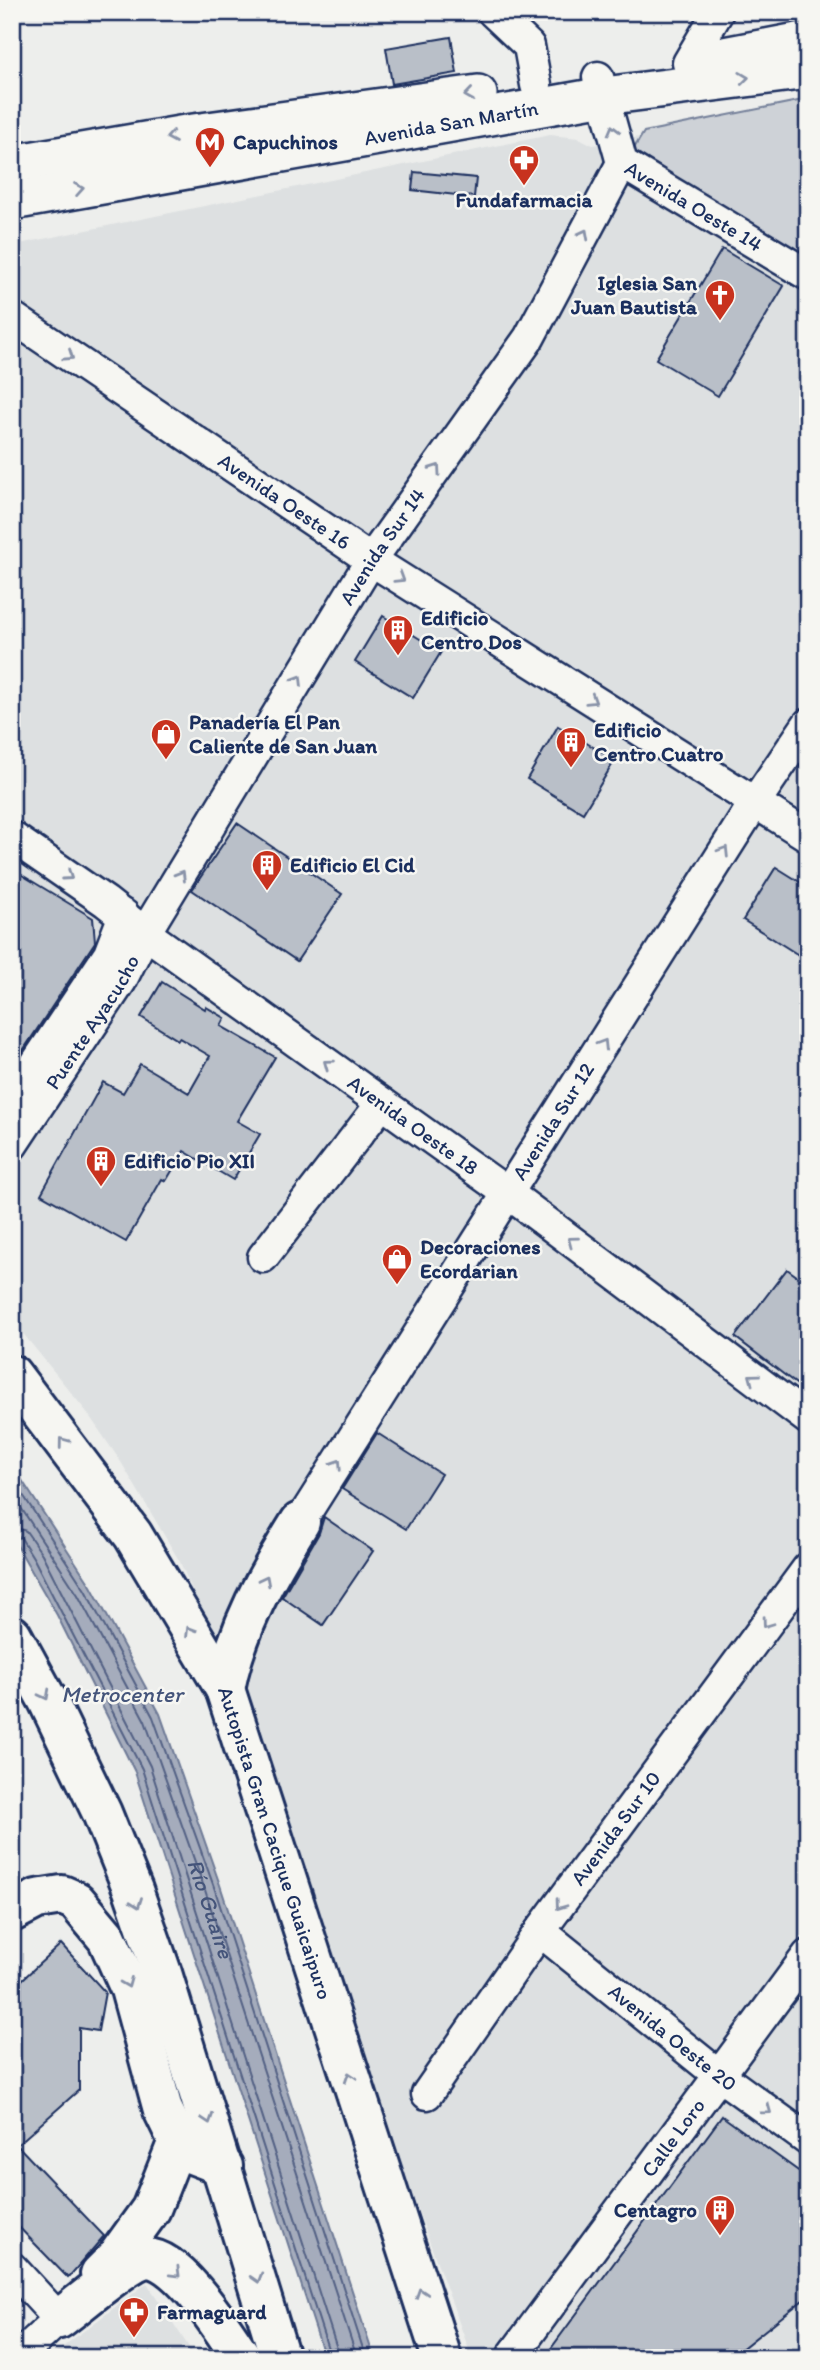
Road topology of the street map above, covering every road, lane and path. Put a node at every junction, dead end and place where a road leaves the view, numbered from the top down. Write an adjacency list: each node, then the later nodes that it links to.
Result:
1 (493, 12): 6 (street)
2 (718, 12): 4 (street)
3 (808, 40): 4 (main road, Avenida San Martín)
4 (688, 63): 7 (main road, Avenida San Martín)
5 (808, 70): 7 (main road, Avenida San Martín, one-way to 5)
6 (536, 85): 7 (main road, Avenida San Martín); 9 (main road, Avenida San Martín, one-way to 9)
7 (601, 86): 8 (street, Avenida Oeste 14, one-way to 7); 10 (main road, Avenida San Martín, one-way to 7)
8 (622, 163): 11 (street, Avenida Oeste 14); 13 (street, Avenida Sur 14, one-way to 8)
9 (12, 164)
10 (12, 201)
11 (808, 275)
12 (12, 317): 13 (street, Avenida Oeste 16, one-way to 13)
13 (371, 560): 15 (street, Avenida Oeste 16, one-way to 15); 18 (street, Avenida Sur 14, one-way to 13)
14 (808, 724): 15 (street, Avenida Sur 12)
15 (755, 802): 16 (street, Avenida Oeste 16); 22 (street, Avenida Sur 12, one-way to 15)
16 (808, 836)
17 (12, 837): 18 (street, Avenida Oeste 18, one-way to 18)
18 (134, 924): 19 (street); 20 (street, Avenida Oeste 18, one-way to 18); 21 (street, Puente Ayacucho)
19 (12, 1099)
20 (382, 1103): 22 (street, Avenida Oeste 18); 23 (street)
21 (12, 1145)
22 (509, 1194): 25 (street, Avenida Oeste 18, one-way to 22); 26 (street, Avenida Sur 12, one-way to 22)
23 (264, 1257)
24 (12, 1375): 29 (highway, Autopista Gran Cacique Guaicaipuro, one-way to 24)
25 (808, 1419)
26 (300, 1521): 29 (highway, one-way to 26)
27 (808, 1568): 31 (street, Avenida Sur 10, one-way to 31)
28 (12, 1635): 37 (highway, one-way to 37)
29 (225, 1689): 44 (highway, Autopista Gran Cacique Guaicaipuro, one-way to 29)
30 (12, 1912): 36 (highway, one-way to 36)
31 (540, 1931): 33 (street, Avenida Oeste 20); 34 (street, Avenida Sur 10)
32 (808, 1955): 33 (street, Calle Loro)
33 (720, 2076): 35 (street, Avenida Oeste 20, one-way to 35); 40 (street, Calle Loro)
34 (428, 2094)
35 (808, 2140)
36 (177, 2141): 37 (highway); 39 (highway)
37 (223, 2166): 43 (highway, one-way to 43)
38 (12, 2268): 39 (street)
39 (59, 2319): 41 (street); 42 (highway, one-way to 42)
40 (513, 2355)
41 (17, 2358)
42 (242, 2358)
43 (281, 2358)
44 (442, 2358)

